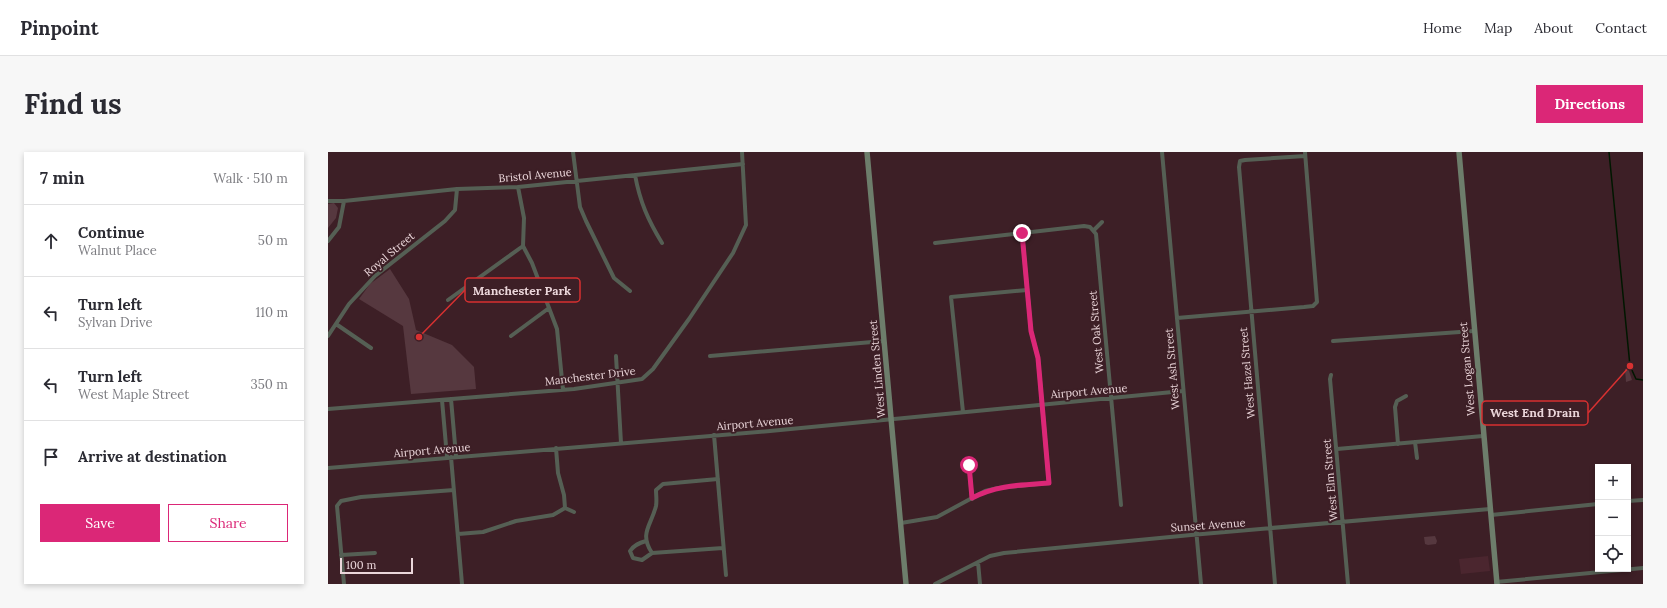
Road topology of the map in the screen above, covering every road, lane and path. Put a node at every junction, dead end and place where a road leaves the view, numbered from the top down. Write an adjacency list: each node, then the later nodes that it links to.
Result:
1 (573, 152): 9 (street)
2 (742, 152): 7 (street, Manchester Drive)
3 (867, 152): 31 (street, West Linden Street)
4 (1162, 152): 26 (street, West Ash Street)
5 (1459, 152): 28 (street, West Logan Street)
6 (1305, 154): 25 (street, West Hazel Street); 25 (street)
7 (743, 164): 8 (street, Bristol Avenue); 37 (street, Manchester Drive)
8 (635, 175): 9 (street, Bristol Avenue); 18 (street)
9 (576, 181): 10 (street, Bristol Avenue); 22 (street)
10 (518, 187): 11 (street, Bristol Avenue); 20 (street)
11 (458, 189): 13 (street, Bristol Avenue); 27 (street, Royal Street)
12 (328, 201): 13 (street, Bristol Avenue)
13 (344, 202): 17 (street)
14 (1102, 222): 15 (street)
15 (1094, 230): 16 (street); 41 (street, West Oak Street)
16 (1022, 233): 19 (street); 21 (street)
17 (328, 241)
18 (662, 243)
19 (935, 243)
20 (523, 246): 23 (street); 24 (street)
21 (1027, 290): 44 (street); 46 (street)
22 (630, 291)
23 (448, 300)
24 (549, 308): 30 (street); 38 (street)
25 (1250, 311): 26 (street); 72 (street, West Hazel Street)
26 (1177, 318): 39 (street, West Ash Street)
27 (336, 324): 29 (street, Royal Street); 33 (street)
28 (1474, 331): 32 (street); 49 (street, West Logan Street)
29 (328, 336)
30 (511, 336)
31 (884, 341): 35 (street); 47 (street, West Linden Street)
32 (1333, 341)
33 (371, 348)
34 (616, 356): 37 (street)
35 (710, 356)
36 (1331, 375): 54 (street, West Elm Street)
37 (618, 384): 38 (street, Manchester Drive); 51 (street)
38 (563, 390): 42 (street, Manchester Drive)
39 (1183, 392): 41 (street, Airport Avenue); 74 (street, West Ash Street)
40 (1406, 396): 52 (street)
41 (1111, 398): 44 (street, Airport Avenue); 66 (street, West Oak Street)
42 (451, 399): 43 (street, Manchester Drive); 55 (street)
43 (442, 400): 45 (street, Manchester Drive); 56 (street)
44 (1042, 405): 46 (street, Airport Avenue); 62 (street)
45 (328, 409)
46 (963, 412): 47 (street, Airport Avenue)
47 (891, 419): 48 (street, Airport Avenue); 71 (street, West Linden Street)
48 (714, 435): 51 (street, Airport Avenue); 60 (street)
49 (1483, 436): 50 (street); 69 (street, West Logan Street)
50 (1415, 442): 52 (street); 57 (street)
51 (621, 443): 53 (street, Airport Avenue)
52 (1398, 444): 54 (street)
53 (556, 448): 55 (street, Airport Avenue); 67 (street)
54 (1337, 449): 70 (street, West Elm Street)
55 (456, 456): 56 (street, Airport Avenue)
56 (449, 457): 59 (street, Airport Avenue); 61 (street)
57 (1417, 458)
58 (969, 465): 62 (street)
59 (328, 468)
60 (718, 479): 75 (street); 76 (street)
61 (454, 490): 73 (street); 79 (street)
62 (972, 498): 71 (street)
63 (1643, 500): 64 (street)
64 (1631, 501)
65 (1595, 504): 69 (street, Sunset Avenue)
66 (1121, 505)
67 (565, 508): 68 (street); 73 (street)
68 (574, 512)
69 (1490, 512): 70 (street, Sunset Avenue); 83 (street, West Logan Street)
70 (1343, 522): 72 (street, Sunset Avenue); 91 (street, West Elm Street)
71 (901, 523): 86 (street, West Linden Street)
72 (1270, 529): 74 (street, Sunset Avenue); 90 (street, West Hazel Street)
73 (458, 534): 85 (street)
74 (1196, 535): 80 (street, Sunset Avenue); 89 (street, West Ash Street)
75 (646, 541): 78 (street); 78 (street)
76 (724, 548): 78 (street); 82 (street)
77 (375, 553): 79 (street)
78 (652, 553)
79 (341, 555): 84 (street)
80 (978, 562): 87 (street, Sunset Avenue); 88 (street)
81 (1643, 568): 83 (street)
82 (726, 575)
83 (1496, 583)
84 (344, 584)
85 (462, 584)
86 (906, 584)
87 (934, 584)
88 (980, 584)
89 (1201, 584)
90 (1275, 584)
91 (1348, 584)

